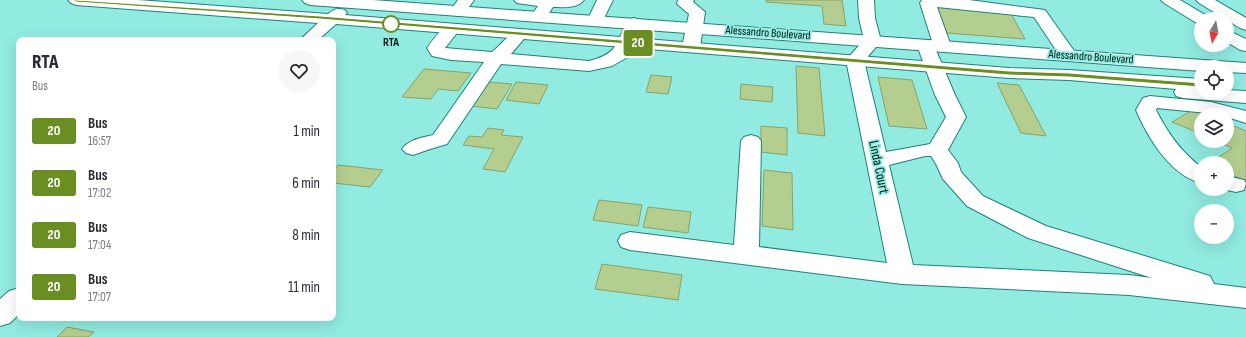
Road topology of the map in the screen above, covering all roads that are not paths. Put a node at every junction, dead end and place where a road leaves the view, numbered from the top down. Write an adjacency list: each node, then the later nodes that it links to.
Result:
1 (76, 0): 15 (main road, Alessandro Boulevard)
2 (310, 0): 10 (main road, Alessandro Boulevard)
3 (522, 0): 11 (main road)
4 (576, 0): 11 (main road)
5 (605, 0): 16 (main road)
6 (686, 0): 20 (main road)
7 (866, 0): 24 (main road)
8 (1169, 0): 13 (main road)
9 (1204, 0): 18 (main road)
10 (353, 1): 12 (main road, Alessandro Boulevard); 15 (main road)
11 (548, 2): 14 (main road)
12 (462, 5): 14 (main road, Alessandro Boulevard)
13 (1194, 15)
14 (539, 16): 16 (main road, Alessandro Boulevard)
15 (332, 19): 19 (main road, Alessandro Boulevard); 22 (main road)
16 (595, 21): 17 (main road, Alessandro Boulevard)
17 (634, 23): 20 (main road, Alessandro Boulevard); 25 (main road)
18 (1246, 25)
19 (452, 28): 21 (main road, Alessandro Boulevard); 30 (main road)
20 (693, 28): 24 (main road, Alessandro Boulevard); 28 (main road)
21 (520, 34): 25 (main road, Alessandro Boulevard); 30 (main road)
22 (311, 37)
23 (1234, 39): 27 (main road)
24 (872, 41): 26 (main road, Alessandro Boulevard); 31 (main road)
25 (627, 42): 28 (main road, Alessandro Boulevard); 30 (main road)
26 (933, 45): 29 (main road, Alessandro Boulevard); 29 (main road); 33 (main road)
27 (1246, 46)
28 (691, 47): 31 (main road, Alessandro Boulevard)
29 (1068, 55): 32 (main road, Alessandro Boulevard)
30 (496, 58): 47 (main road)
31 (856, 60): 33 (main road, Alessandro Boulevard); 49 (main road, Linda Court)
32 (1194, 65)
33 (934, 67): 36 (main road, Alessandro Boulevard); 48 (main road)
34 (1234, 67): 35 (main road, Alessandro Boulevard)
35 (1246, 68)
36 (1009, 73): 39 (main road, Alessandro Boulevard); 40 (main road)
37 (1234, 88): 38 (main road)
38 (1246, 89)
39 (1194, 94)
40 (1145, 95): 41 (main road); 50 (main road)
41 (1194, 95)
42 (1234, 96): 43 (main road)
43 (1246, 97)
44 (1210, 100): 45 (main road)
45 (1246, 117)
46 (751, 140): 52 (main road)
47 (413, 149)
48 (937, 150): 49 (main road); 54 (main road)
49 (877, 161): 53 (main road, Linda Court)
50 (1194, 171)
51 (630, 241): 52 (main road)
52 (746, 255): 53 (main road)
53 (902, 274): 54 (main road)
54 (1246, 297)
55 (16, 301): 56 (main road)
56 (0, 315)

